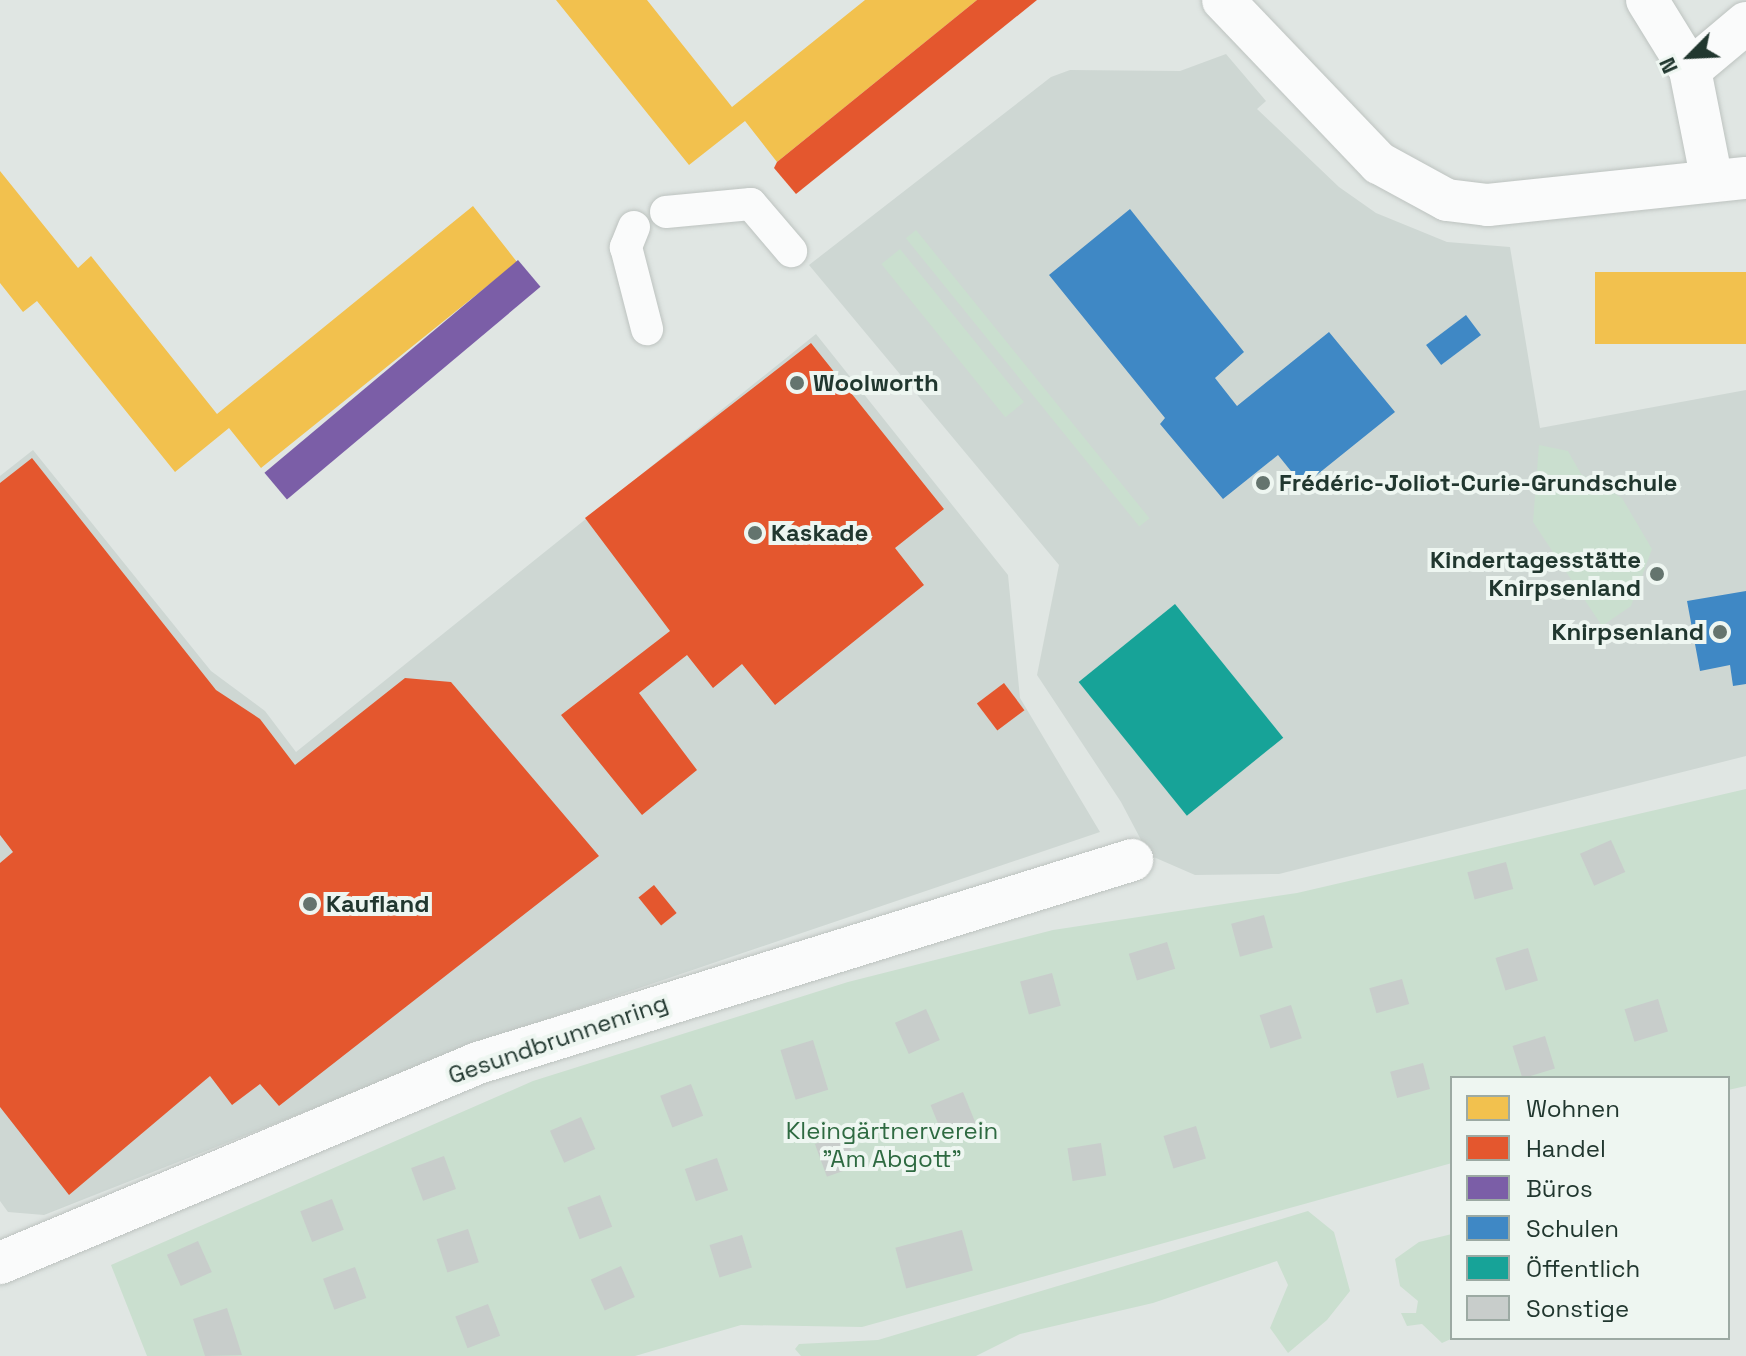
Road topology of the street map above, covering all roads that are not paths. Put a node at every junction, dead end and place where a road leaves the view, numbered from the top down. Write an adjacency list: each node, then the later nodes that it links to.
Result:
1 (1223, 0): 5 (street)
2 (1647, 0): 4 (street)
3 (1746, 23): 4 (street)
4 (1690, 70): 5 (street)
5 (1729, 180)
6 (791, 251): 7 (street)
7 (647, 329)
8 (1132, 860): 9 (street, Gesundbrunnenring)
9 (0, 1263)

